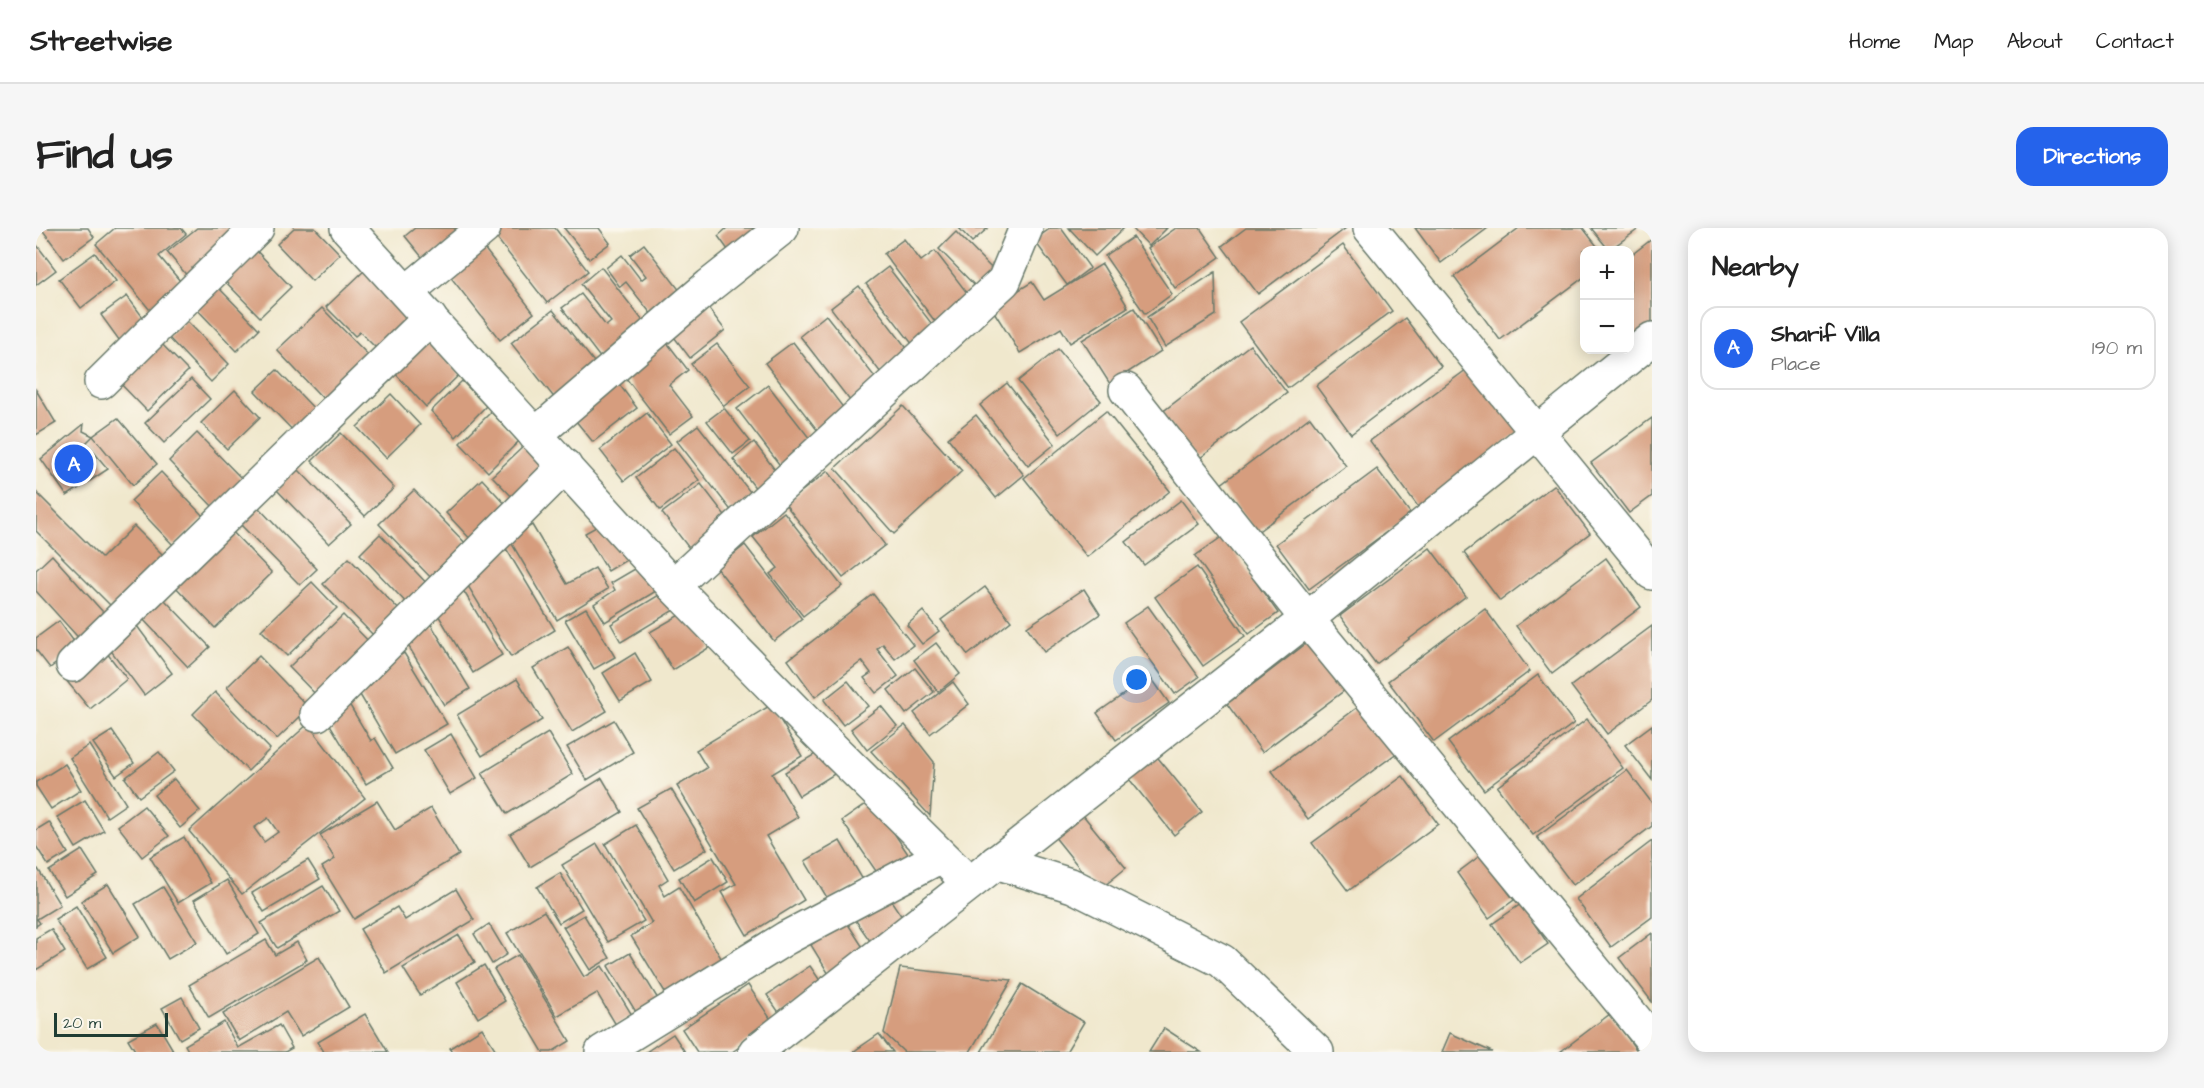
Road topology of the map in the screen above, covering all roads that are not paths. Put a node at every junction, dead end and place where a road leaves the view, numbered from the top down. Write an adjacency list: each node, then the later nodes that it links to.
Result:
1 (257, 228): 10 (street)
2 (347, 228): 7 (street)
3 (484, 228): 7 (street)
4 (782, 228): 13 (street)
5 (1026, 228): 16 (street)
6 (1370, 228): 12 (street)
7 (407, 292): 8 (street)
8 (430, 318): 13 (street); 18 (street)
9 (1652, 339): 12 (street)
10 (101, 382)
11 (1126, 390): 17 (street)
12 (1537, 434): 15 (street); 17 (street)
13 (536, 435): 14 (street)
14 (565, 466): 16 (street); 19 (street)
15 (1652, 573)
16 (673, 586): 20 (street)
17 (1307, 620): 21 (street); 23 (street)
18 (72, 665)
19 (316, 714)
20 (941, 856): 22 (street); 24 (street)
21 (996, 862): 22 (street); 26 (street)
22 (969, 883): 25 (street)
23 (1652, 1040)
24 (602, 1052)
25 (755, 1052)
26 (1317, 1052)

